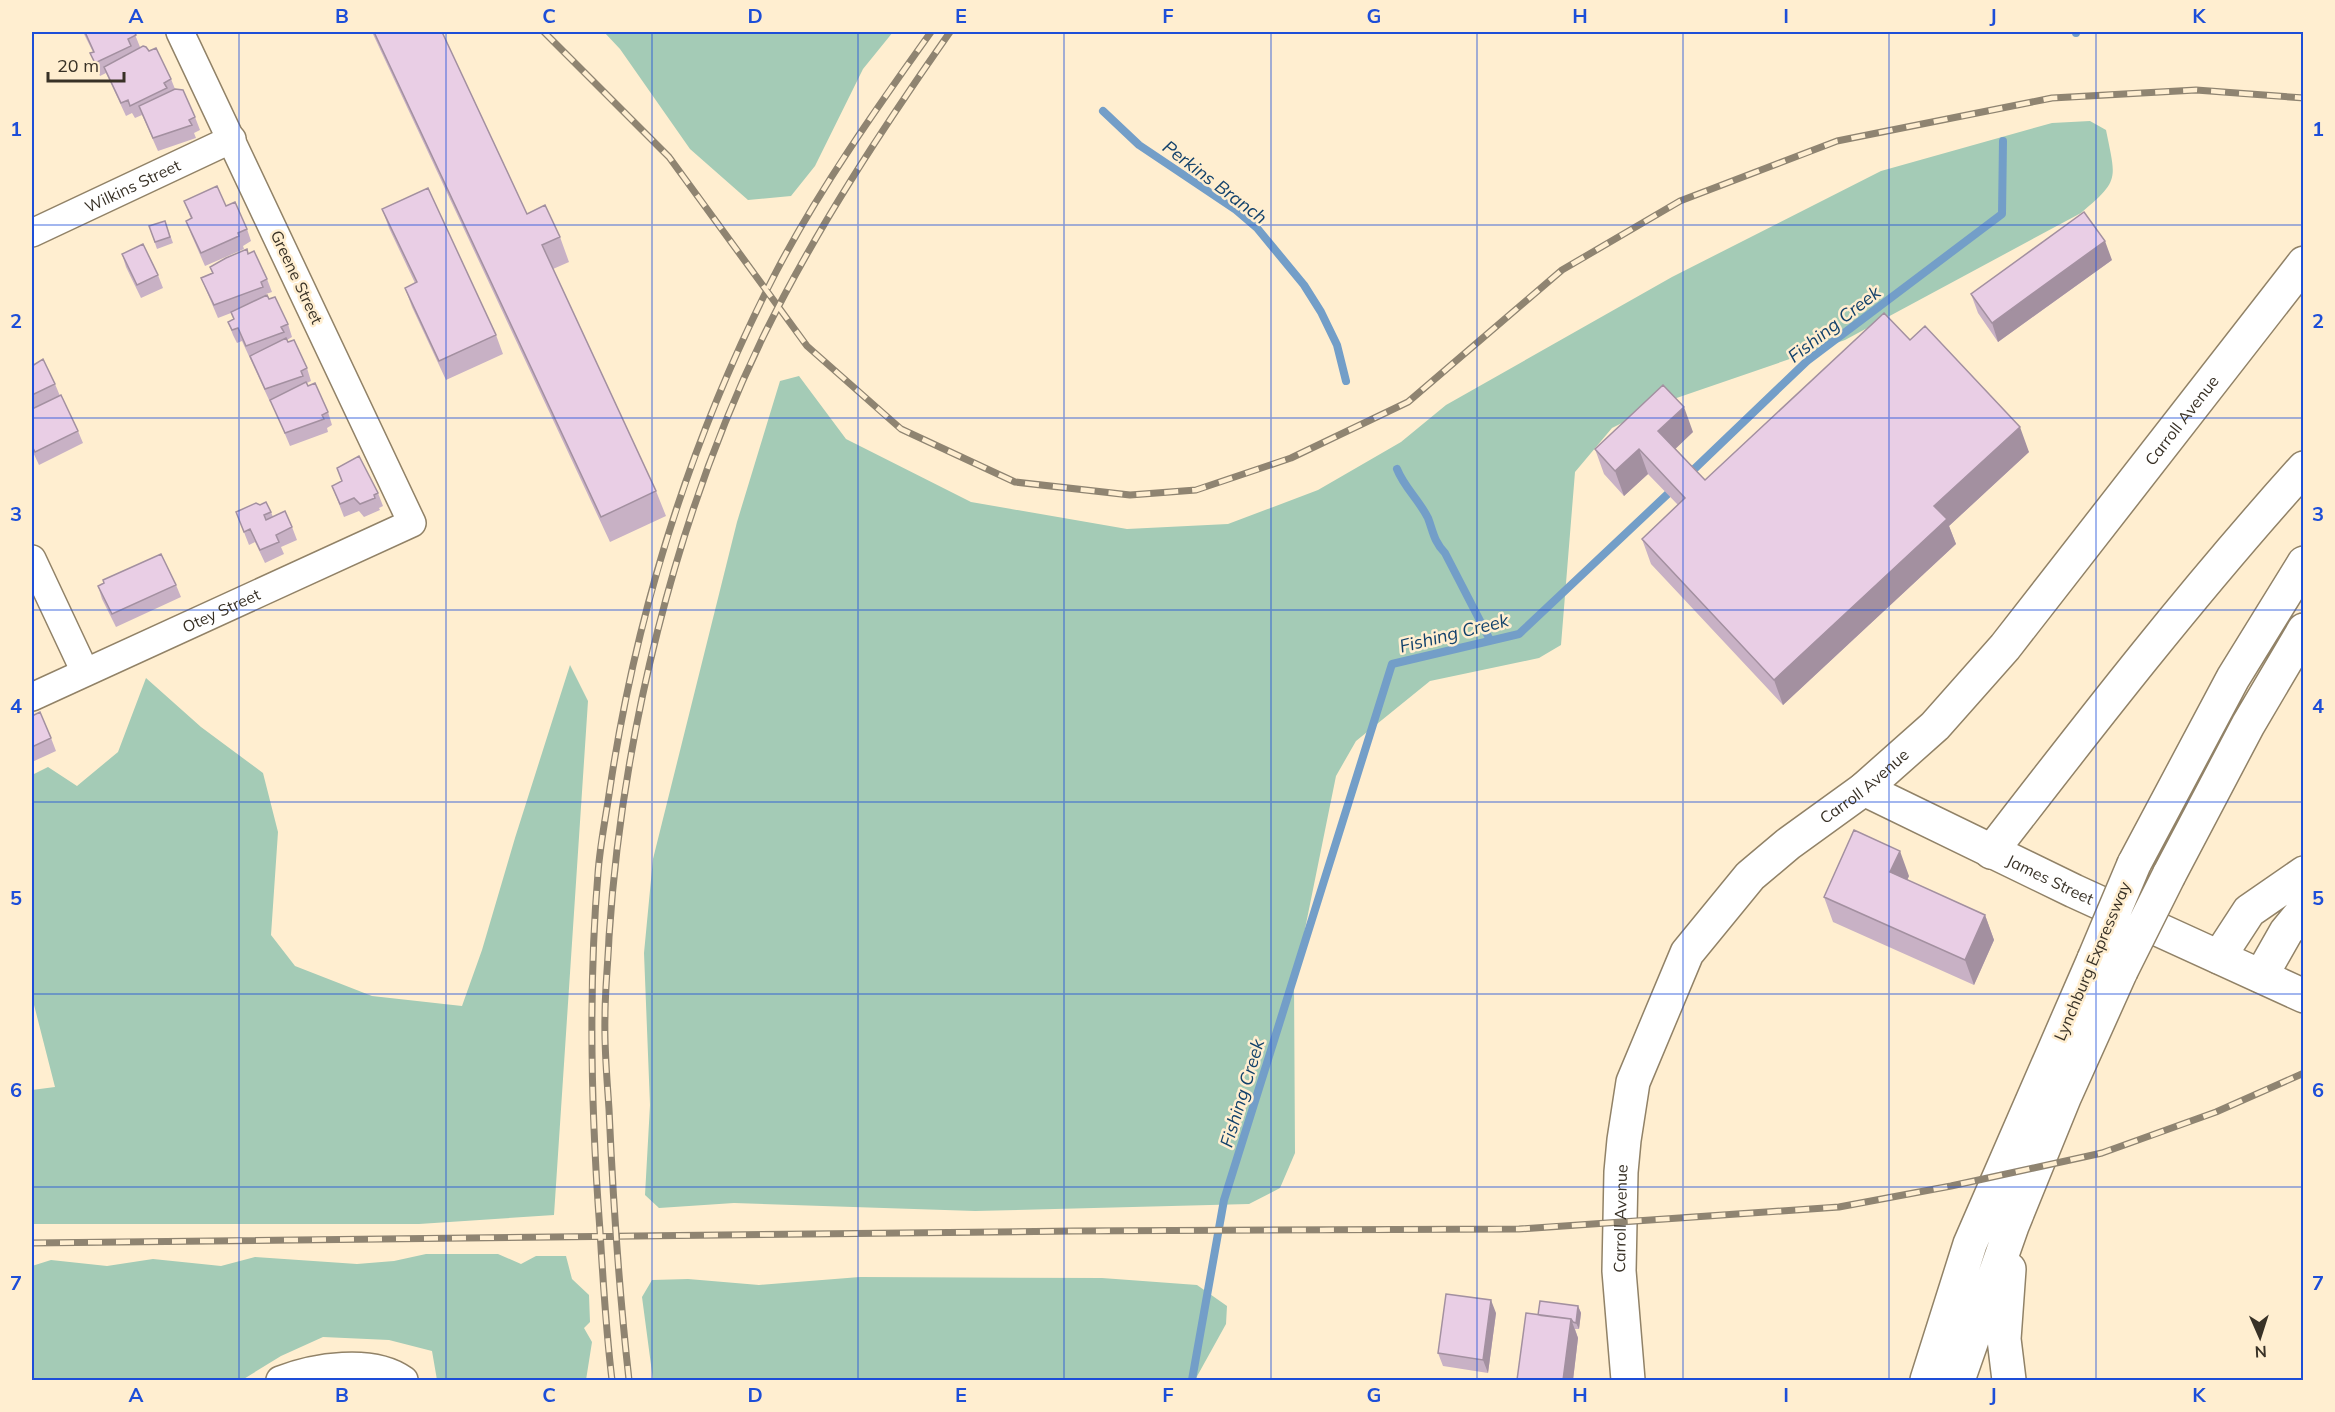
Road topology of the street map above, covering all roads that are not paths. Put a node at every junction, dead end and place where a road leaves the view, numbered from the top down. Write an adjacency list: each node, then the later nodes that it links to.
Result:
1 (180, 32): 2 (street, Greene Street)
2 (232, 139): 3 (street, Wilkins Street); 6 (street, Greene Street)
3 (32, 233)
4 (2304, 263): 12 (main road, Carroll Avenue)
5 (2304, 468): 13 (main road)
6 (412, 523): 10 (street, Otey Street)
7 (32, 560): 10 (street)
8 (2304, 563): 17 (main road, Lynchburg Expressway, bridge)
9 (2304, 630): 17 (main road, Lynchburg Expressway, bridge)
10 (85, 672): 11 (street, Otey Street)
11 (32, 697)
12 (1864, 789): 13 (main road, James Street); 23 (main road, Carroll Avenue)
13 (1991, 852): 16 (main road, James Street)
14 (2304, 873): 16 (main road)
15 (2304, 910): 18 (main road)
16 (2219, 957): 18 (main road, James Street)
17 (2107, 965): 20 (main road, Lynchburg Expressway); 24 (main road, Lynchburg Expressway)
18 (2261, 976): 19 (main road, James Street)
19 (2304, 996)
20 (2012, 1226): 25 (main road, Lynchburg Expressway); 26 (main road)
21 (399, 1377): 22 (street)
22 (280, 1380)
23 (1628, 1380)
24 (1927, 1380)
25 (1958, 1380)
26 (2009, 1380)

